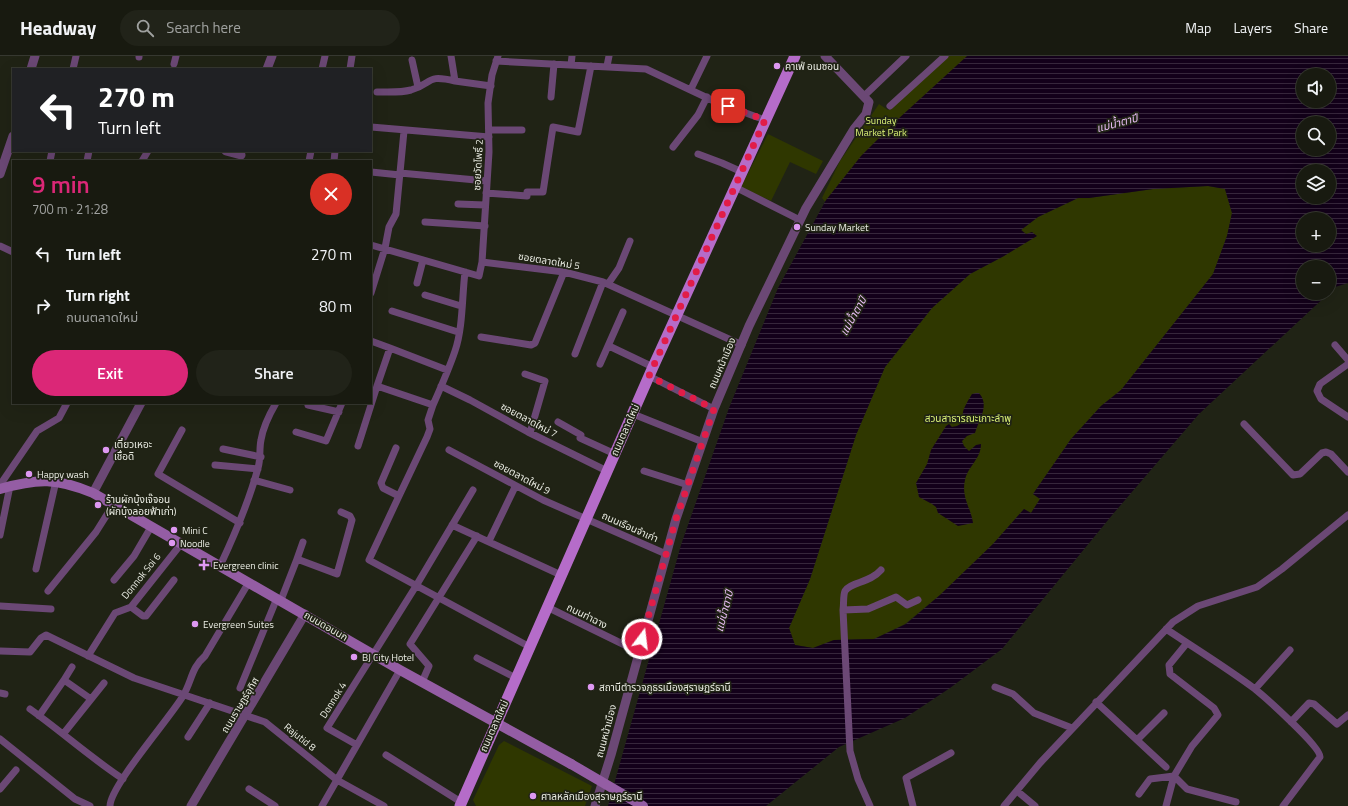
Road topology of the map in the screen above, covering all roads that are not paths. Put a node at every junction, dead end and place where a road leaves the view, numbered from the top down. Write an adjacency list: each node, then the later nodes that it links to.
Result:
1 (76, 56): 23 (street)
2 (176, 56): 17 (street)
3 (272, 56): 24 (street)
4 (324, 56): 25 (street)
5 (352, 56): 26 (street)
6 (451, 56): 27 (street)
7 (572, 56): 19 (street)
8 (609, 56): 21 (street)
9 (707, 56): 30 (street)
10 (795, 56): 36 (main road, ถนนตลาดใหม่)
11 (825, 56): 32 (street)
12 (906, 56): 32 (street)
13 (945, 56): 35 (street)
14 (32, 57): 22 (street)
15 (497, 58): 18 (street); 29 (street, ซอยวัดโพธิ์ 2)
16 (412, 60): 28 (street)
17 (174, 64)
18 (554, 64): 19 (street); 33 (street)
19 (571, 65): 20 (street)
20 (591, 66): 21 (street); 52 (street)
21 (607, 66): 30 (street)
22 (31, 68)
23 (73, 68)
24 (267, 68)
25 (322, 68)
26 (350, 68)
27 (455, 81): 28 (street); 29 (street)
28 (418, 86): 31 (street)
29 (490, 86): 40 (street, ซอยวัดโพธิ์ 2)
30 (691, 90): 34 (street)
31 (377, 92)
32 (864, 96): 55 (street, ถนนหน้าเมือง)
33 (551, 97)
34 (707, 97): 36 (street); 42 (street)
35 (890, 106)
36 (765, 120): 47 (main road, ถนนตลาดใหม่)
37 (372, 127): 39 (street)
38 (522, 130): 40 (street)
39 (404, 131): 40 (street); 49 (street)
40 (489, 134): 50 (street, ซอยวัดโพธิ์ 2)
41 (12, 139): 48 (street)
42 (673, 147)
43 (229, 152): 45 (street)
44 (698, 154): 47 (street)
45 (240, 156)
46 (372, 172): 49 (street)
47 (742, 172): 51 (main road, ถนนตลาดใหม่)
48 (0, 174)
49 (400, 174): 50 (street); 61 (street)
50 (487, 181): 52 (street, ซอยวัดโพธิ์ 2)
51 (735, 187): 55 (street); 74 (main road, ถนนตลาดใหม่)
52 (486, 193): 54 (street, ซอยวัดโพธิ์ 2)
53 (458, 204): 54 (street)
54 (485, 205): 57 (street, ซอยวัดโพธิ์ 2)
55 (800, 220): 78 (street, ถนนหน้าเมือง)
56 (425, 222): 57 (street)
57 (485, 226): 64 (street, ซอยวัดโพธิ์ 2)
58 (630, 241): 68 (street)
59 (372, 244): 61 (street)
60 (0, 246): 62 (street)
61 (385, 248): 63 (street); 69 (street)
62 (12, 252)
63 (423, 260): 65 (street); 67 (street)
64 (482, 262): 65 (street, ซอยวัดโพธิ์ 2); 66 (street, ซอยตลาดใหม่ 5)
65 (465, 272): 71 (street)
66 (564, 272): 68 (street, ซอยตลาดใหม่ 5); 76 (street)
67 (417, 283)
68 (605, 283): 74 (street, ซอยตลาดใหม่ 5); 82 (street)
69 (372, 290)
70 (425, 295): 71 (street)
71 (461, 306): 75 (street)
72 (392, 311): 75 (street)
73 (623, 312): 80 (street)
74 (676, 316): 78 (street, ซอยตลาดใหม่ 5); 87 (main road, ถนนตลาดใหม่)
75 (458, 332): 86 (street)
76 (481, 337)
77 (372, 342): 81 (street)
78 (742, 345): 99 (street, ถนนหน้าเมือง)
79 (1335, 345): 83 (street)
80 (609, 346): 84 (street); 87 (street)
81 (390, 348): 86 (street); 89 (street)
82 (575, 354)
83 (1348, 360)
84 (600, 364)
85 (1348, 364): 102 (street)
86 (448, 370): 90 (street)
87 (651, 372): 99 (street); 101 (main road, ถนนตลาดใหม่)
88 (525, 374): 107 (street)
89 (377, 386): 91 (street); 98 (street)
90 (441, 386): 98 (street); 107 (street, ซอยตลาดใหม่ 7)
91 (372, 402)
92 (66, 404): 123 (street)
93 (140, 404): 128 (street)
94 (275, 404): 114 (street)
95 (342, 404): 100 (street)
96 (371, 404): 109 (street)
97 (308, 405): 100 (street)
98 (433, 405): 129 (street)
99 (714, 409): 108 (street, ถนนหน้าเมือง)
100 (339, 412): 106 (street)
101 (632, 414): 108 (street); 113 (main road, ถนนตลาดใหม่)
102 (1348, 417)
103 (558, 422): 113 (street)
104 (1244, 424): 119 (street)
105 (182, 430): 134 (street)
106 (296, 432)
107 (530, 433): 117 (street, ซอยตลาดใหม่ 7)
108 (703, 442): 122 (street, ถนนหน้าเมือง)
109 (358, 446)
110 (396, 448): 129 (street)
111 (223, 449): 114 (street)
112 (449, 450): 124 (street, ซอยตลาดใหม่ 9)
113 (615, 454): 117 (main road, ถนนตลาดใหม่)
114 (261, 457): 116 (street)
115 (215, 465): 116 (street)
116 (258, 469): 120 (street)
117 (607, 471): 133 (main road, ถนนตลาดใหม่)
118 (644, 471): 122 (street)
119 (1348, 472)
120 (254, 480): 126 (street); 134 (street)
121 (56, 481): 123 (main road, ถนนดอนนก); 128 (main road, ถนนดอนนก); 145 (street)
122 (688, 485): 142 (street, ถนนหน้าเมือง)
123 (5, 486): 125 (main road, ถนนดอนนก); 137 (street)
124 (515, 487): 133 (street, ซอยตลาดใหม่ 9); 139 (street)
125 (0, 489)
126 (290, 490)
127 (473, 490): 135 (street)
128 (93, 494): 130 (main road, ถนนดอนนก)
129 (399, 496): 151 (street)
130 (113, 505): 136 (main road, ถนนดอนนก); 152 (street)
131 (341, 512): 143 (street)
132 (1348, 514): 162 (street)
133 (586, 519): 142 (street, ถนนเรือนจำเก่า); 147 (main road, ถนนตลาดใหม่)
134 (240, 523): 144 (street)
135 (452, 525): 138 (street); 151 (street)
136 (151, 527): 141 (main road, ถนนดอนนก); 148 (street, Donnok Soi 6)
137 (0, 535)
138 (477, 536): 139 (street); 153 (street)
139 (489, 541): 147 (street)
140 (303, 542): 143 (street)
141 (181, 544): 144 (main road, ถนนดอนนก); 157 (street, Donnok Soi 6)
142 (666, 554): 167 (street, ถนนหน้าเมือง)
143 (297, 558): 154 (street)
144 (220, 566): 150 (main road, ถนนดอนนก)
145 (36, 569)
146 (881, 570): 160 (street)
147 (561, 575): 158 (main road, ถนนตลาดใหม่)
148 (114, 580)
149 (174, 580): 157 (street)
150 (249, 582): 154 (main road, ถนนดอนนก); 180 (street)
151 (416, 586): 153 (street); 168 (street)
152 (48, 591)
153 (440, 598): 164 (street); 175 (street)
154 (279, 599): 161 (main road, ถนนดอนนก); 178 (street)
155 (918, 600): 160 (street)
156 (0, 606): 159 (street)
157 (131, 606): 169 (street, Donnok Soi 6)
158 (547, 607): 164 (main road, ถนนตลาดใหม่); 167 (street, ถนนท่าฉาง)
159 (51, 609)
160 (844, 610): 218 (street)
161 (305, 614): 168 (main road, ถนนดอนนก); 186 (street, ถนนราษฏร์อุทิศ)
162 (1166, 629): 163 (street); 182 (street)
163 (1187, 643): 179 (street); 201 (street)
164 (530, 647): 173 (main road, ถนนตลาดใหม่)
165 (1290, 650): 179 (street)
166 (0, 651): 169 (street, Rajutid 8)
167 (639, 652): 216 (street, ถนนหน้าเมือง)
168 (373, 654): 172 (main road, ถนนดอนนก); 196 (street, Donnok 4)
169 (88, 656): 180 (street, Rajutid 8)
170 (477, 658): 173 (street)
171 (72, 667): 174 (street)
172 (400, 670): 175 (main road, ถนนดอนนก); 196 (street)
173 (516, 678): 189 (main road, ถนนตลาดใหม่)
174 (64, 680): 181 (street); 188 (street)
175 (422, 682): 189 (main road, ถนนดอนนก)
176 (104, 683): 181 (street)
177 (995, 687): 191 (street)
178 (240, 688)
179 (1256, 690): 190 (street)
180 (183, 695): 183 (street, Rajutid 8); 202 (street)
181 (91, 699): 192 (street)
182 (1096, 702): 191 (street); 195 (street)
183 (210, 703): 186 (street, Rajutid 8); 193 (street)
184 (30, 709): 188 (street)
185 (1164, 713): 195 (street)
186 (247, 714): 203 (street, Rajutid 8); 212 (street, ถนนราษฏร์อุทิศ)
187 (1348, 715): 190 (street)
188 (39, 716): 192 (street)
189 (496, 722): 209 (main road, ถนนตลาดใหม่); 217 (main road, ถนนดอนนก, bridge)
190 (1291, 722): 223 (street)
191 (1072, 728): 206 (street)
192 (64, 733): 202 (street)
193 (188, 737)
194 (0, 739): 210 (street)
195 (1138, 739): 199 (street)
196 (357, 745): 203 (street)
197 (951, 753): 219 (street)
198 (386, 755): 209 (street)
199 (1166, 767)
200 (16, 770): 204 (street)
201 (1174, 776): 207 (street); 208 (street); 222 (street)
202 (124, 779): 211 (street)
203 (336, 780): 214 (street); 215 (street, Rajutid 8)
204 (0, 789)
205 (249, 789): 213 (street)
206 (1017, 791): 220 (street); 221 (street)
207 (1139, 794)
208 (1236, 802)
209 (461, 804)
210 (90, 806)
211 (110, 806)
212 (192, 806)
213 (275, 806)
214 (322, 806)
215 (384, 806)
216 (595, 806)
217 (643, 806)
218 (870, 806)
219 (913, 806)
220 (1004, 806)
221 (1035, 806)
222 (1166, 806)
223 (1284, 806)

